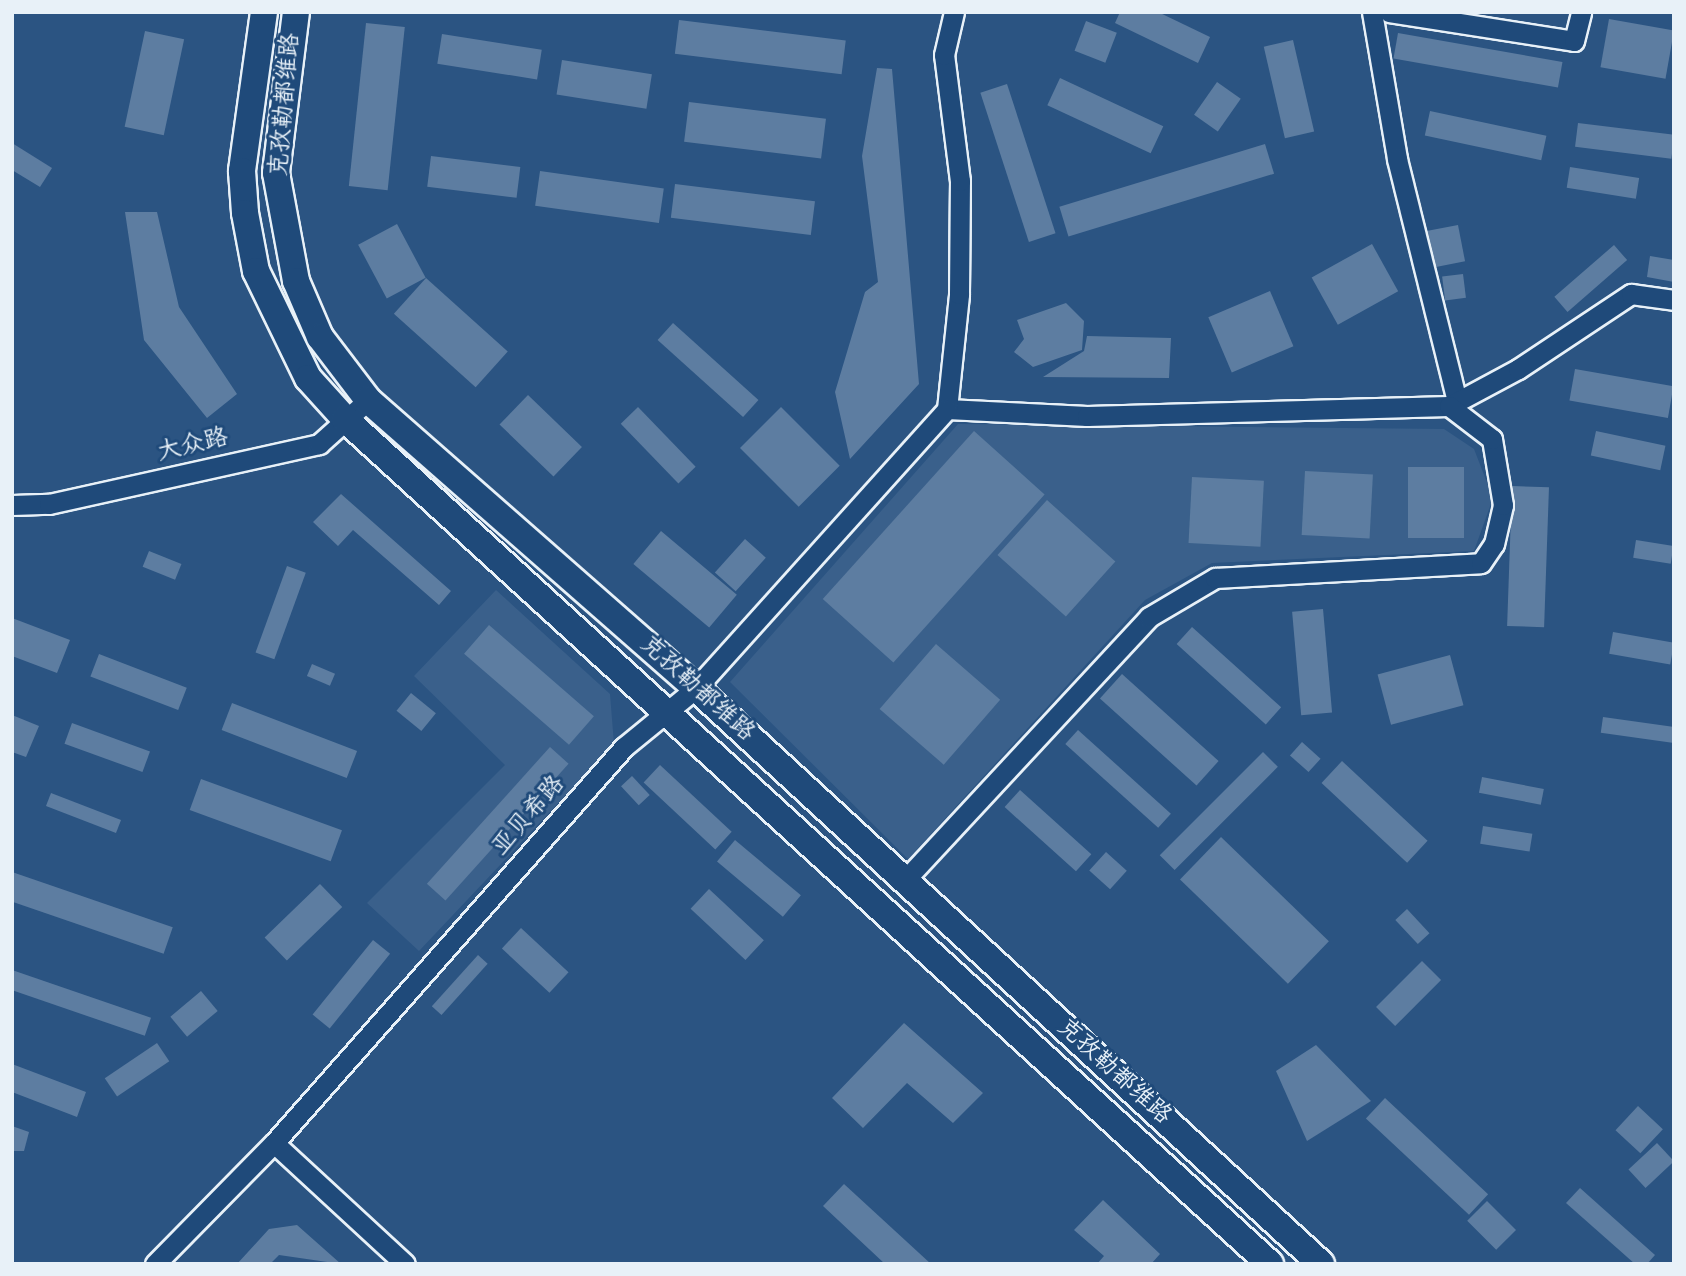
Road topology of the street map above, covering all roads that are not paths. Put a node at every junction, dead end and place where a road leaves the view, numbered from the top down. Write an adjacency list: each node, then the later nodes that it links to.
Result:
1 (264, 12): 11 (main road, 克孜勒都维路)
2 (296, 12): 8 (main road, 克孜勒都维路)
3 (954, 12): 10 (street)
4 (1372, 12): 9 (street)
5 (1389, 12): 6 (street)
6 (1581, 12)
7 (1674, 300): 9 (street)
8 (368, 400): 11 (street, 大众路); 13 (main road, 克孜勒都维路)
9 (1452, 402): 10 (street); 15 (street)
10 (947, 409): 13 (street, 亚贝希路)
11 (345, 419): 12 (street, 大众路); 14 (main road, 克孜勒都维路)
12 (12, 505)
13 (696, 688): 14 (street, 亚贝希路); 15 (main road, 克孜勒都维路)
14 (668, 710): 16 (street, 亚贝希路); 19 (main road, 克孜勒都维路)
15 (904, 881): 20 (main road, 克孜勒都维路)
16 (274, 1143): 17 (street, 亚贝希路); 18 (street)
17 (155, 1264)
18 (405, 1264)
19 (1270, 1264)
20 (1321, 1264)

